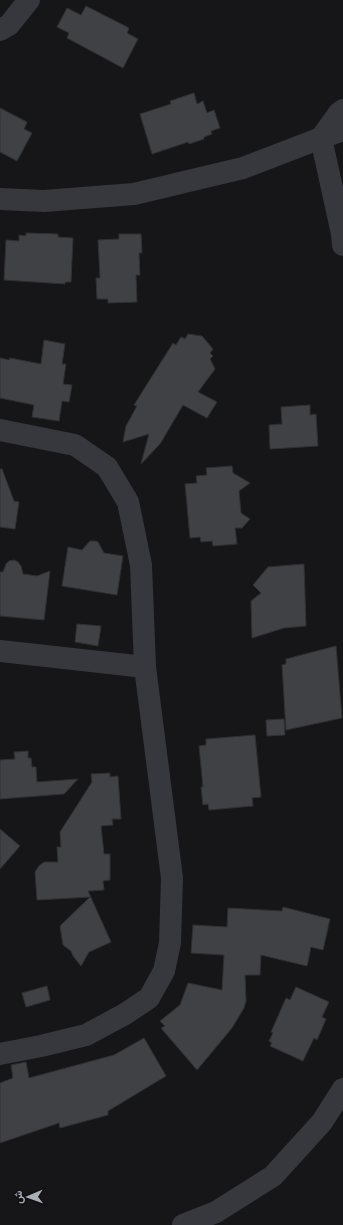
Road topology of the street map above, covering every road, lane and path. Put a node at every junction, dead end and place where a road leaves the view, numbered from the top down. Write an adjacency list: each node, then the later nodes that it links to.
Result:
1 (29, 0): 2 (street)
2 (0, 30)
3 (343, 110): 5 (street)
4 (343, 130): 5 (street)
5 (321, 138): 6 (street); 7 (street)
6 (0, 199)
7 (343, 245)
8 (0, 430): 10 (street)
9 (0, 650): 10 (street)
10 (145, 667): 11 (street)
11 (0, 1054)
12 (343, 1089): 13 (street)
13 (183, 1225)

